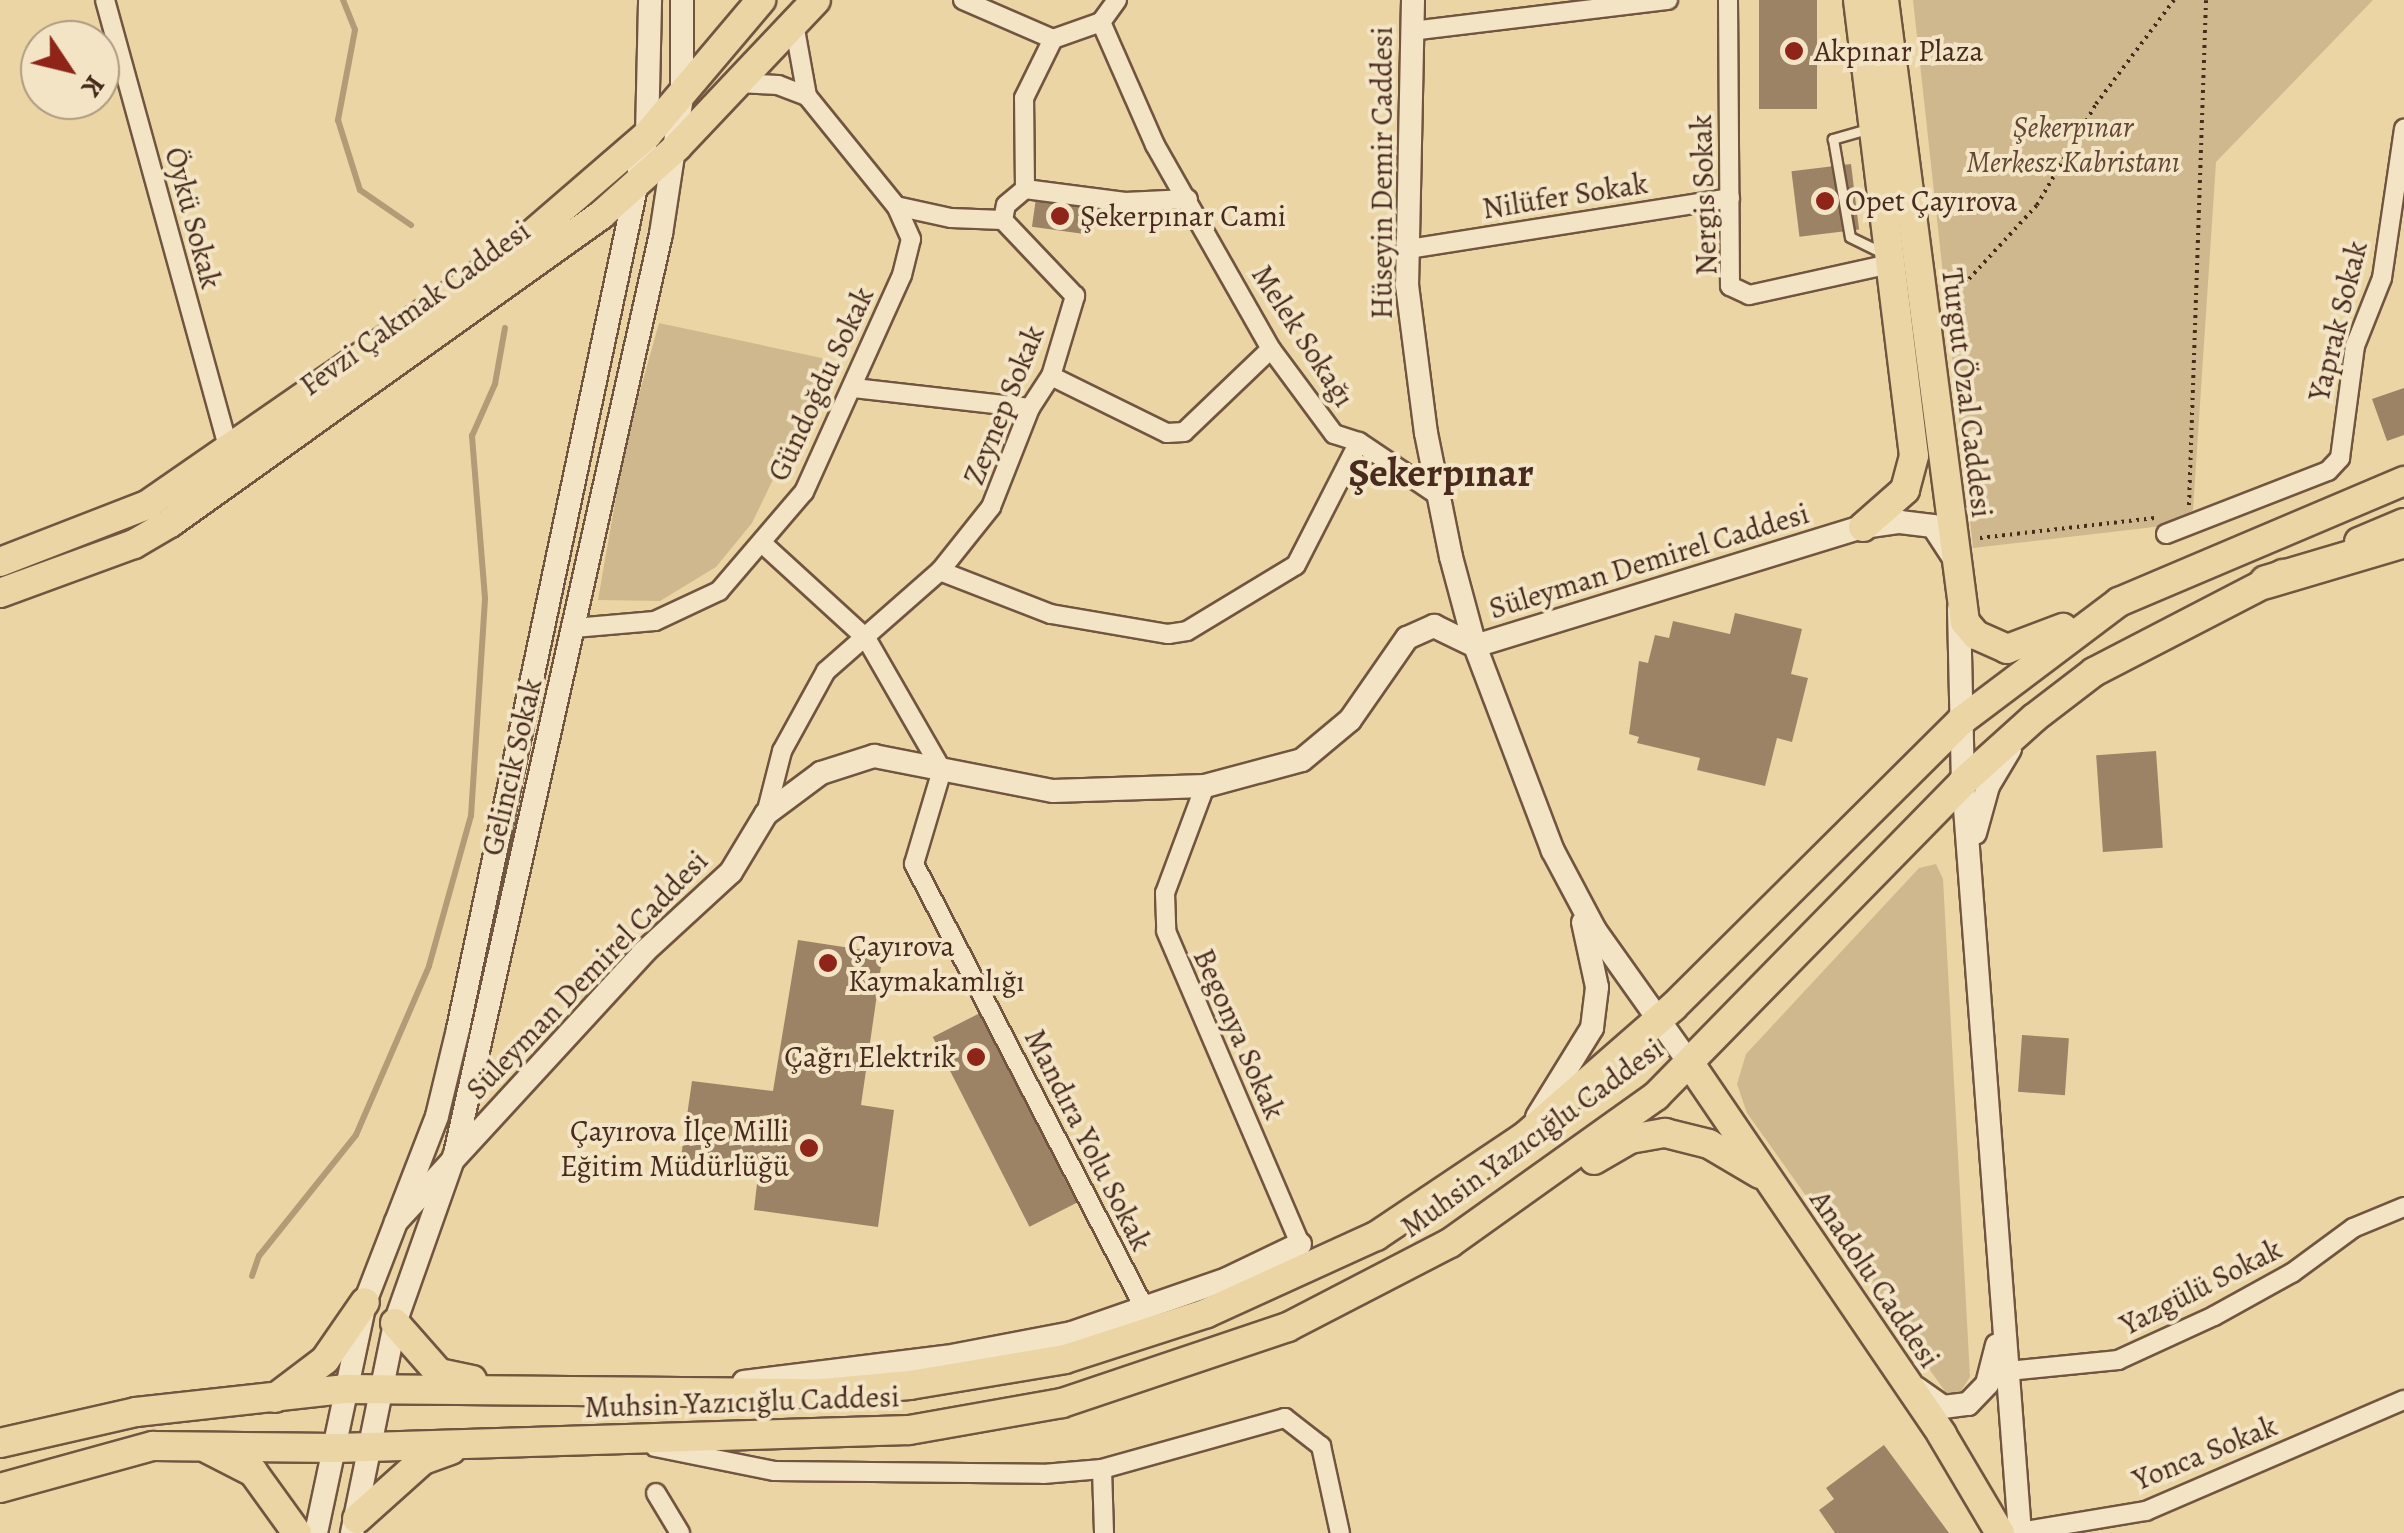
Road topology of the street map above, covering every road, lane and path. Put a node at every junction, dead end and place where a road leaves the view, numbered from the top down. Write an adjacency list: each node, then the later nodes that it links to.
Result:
1 (104, 0): 40 (street, Öykü Sokak)
2 (650, 0): 24 (street, Gelincik Sokak)
3 (682, 0): 20 (street, Gelincik Sokak)
4 (761, 0): 20 (main road, Fevzi Çakmak Caddesi)
5 (816, 0): 16 (main road, Fevzi Çakmak Caddesi)
6 (964, 0): 18 (street)
7 (1118, 0): 15 (street)
8 (1413, 0): 17 (street, Hüseyin Demir Caddesi)
9 (1668, 0): 17 (street)
10 (1728, 0): 28 (street, Nergis Sokak)
11 (1858, 0): 22 (main road, Turgut Özal Caddesi)
12 (1884, 0): 34 (main road, Turgut Özal Caddesi)
13 (2174, 0): 34 (path)
14 (2206, 0): 43 (path)
15 (1101, 22): 18 (street); 29 (street, Melek Sokağı)
16 (794, 24): 19 (main road, Fevzi Çakmak Caddesi); 21 (street)
17 (1411, 31): 32 (street, Hüseyin Demir Caddesi)
18 (1053, 40): 27 (street)
19 (738, 83): 21 (street); 25 (main road, Fevzi Çakmak Caddesi)
20 (682, 96): 24 (main road, Fevzi Çakmak Caddesi); 25 (street, Gelincik Sokak)
21 (807, 96): 30 (street)
22 (1874, 127): 33 (main road, Turgut Özal Caddesi); 33 (lane)
23 (2404, 128): 45 (street, Yaprak Sokak)
24 (647, 136): 26 (street, Gelincik Sokak); 40 (main road, Fevzi Çakmak Caddesi)
25 (677, 147): 26 (main road, Fevzi Çakmak Caddesi); 56 (street, Gelincik Sokak)
26 (635, 184): 54 (main road, Fevzi Çakmak Caddesi); 75 (street, Gelincik Sokak)
27 (1025, 189): 29 (street); 31 (street)
28 (1730, 198): 32 (street, Nilüfer Sokak); 33 (street, Nergis Sokak)
29 (1188, 199): 35 (street, Melek Sokağı)
30 (896, 206): 31 (street); 37 (street, Gündoğdu Sokak)
31 (1002, 220): 36 (street, Zeynep Sokak)
32 (1408, 248): 42 (street, Hüseyin Demir Caddesi)
33 (1890, 260): 46 (main road, Turgut Özal Caddesi)
34 (1922, 301): 47 (main road, Turgut Özal Caddesi)
35 (1271, 349): 36 (street); 39 (street, Melek Sokağı)
36 (1051, 376): 38 (street, Zeynep Sokak)
37 (854, 388): 38 (street); 49 (street, Gündoğdu Sokak)
38 (1030, 408): 51 (street, Zeynep Sokak)
39 (1359, 442): 42 (street, Melek Sokağı); 51 (street)
40 (229, 452): 50 (main road, Fevzi Çakmak Caddesi)
41 (2404, 481): 55 (main road, Muhsin Yazıcığlu Caddesi)
42 (1439, 496): 59 (street, Hüseyin Demir Caddesi)
43 (2176, 516)
44 (2404, 523): 53 (main road, Muhsin Yazıcığlu Caddesi)
45 (2162, 526): 47 (path)
46 (1863, 528): 52 (street, Süleyman Demirel Caddesi); 57 (street, Süleyman Demirel Caddesi)
47 (1954, 541): 52 (main road, Turgut Özal Caddesi)
48 (2404, 542): 53 (highway)
49 (762, 544): 56 (street, Gündoğdu Sokak); 58 (street)
50 (0, 562)
51 (940, 571): 58 (street, Zeynep Sokak)
52 (1958, 579): 55 (main road, Turgut Özal Caddesi); 62 (street)
53 (2266, 582): 61 (main road, Muhsin Yazıcığlu Caddesi)
54 (0, 592)
55 (2119, 602): 62 (main road, Muhsin Yazıcığlu Caddesi)
56 (574, 628): 72 (street, Gelincik Sokak)
57 (1532, 628): 59 (street, Süleyman Demirel Caddesi); 60 (street)
58 (866, 638): 63 (street); 66 (street, Zeynep Sokak)
59 (1475, 646): 60 (street, Hüseyin Demir Caddesi); 65 (street, Süleyman Demirel Caddesi)
60 (1496, 704): 68 (street, Hüseyin Demir Caddesi)
61 (2034, 718): 64 (main road, Muhsin Yazıcığlu Caddesi); 67 (street)
62 (1962, 721): 64 (street); 69 (main road, Muhsin Yazıcığlu Caddesi)
63 (942, 770): 65 (street, Süleyman Demirel Caddesi); 66 (street, Süleyman Demirel Caddesi); 80 (street, Mandıra Yolu Sokak)
64 (1963, 782): 67 (street); 70 (main road, Muhsin Yazıcığlu Caddesi)
65 (1205, 786): 77 (street, Begonya Sokak)
66 (766, 814): 72 (street, Süleyman Demirel Caddesi)
67 (1970, 866): 79 (street)
68 (1577, 899): 69 (street, Hüseyin Demir Caddesi); 71 (street)
69 (1659, 1020): 70 (street, Hüseyin Demir Caddesi); 71 (main road, Muhsin Yazıcığlu Caddesi)
70 (1691, 1065): 73 (main road, Anadolu Caddesi); 76 (main road, Muhsin Yazıcığlu Caddesi)
71 (1524, 1136): 87 (main road, Muhsin Yazıcığlu Caddesi)
72 (456, 1154): 75 (street, Süleyman Demirel Caddesi); 81 (street, Gelincik Sokak)
73 (1768, 1180): 76 (main road); 83 (main road, Anadolu Caddesi)
74 (2404, 1207): 82 (street, Yazgülü Sokak)
75 (396, 1222): 78 (street, Gelincik Sokak)
76 (1450, 1243): 90 (main road, Muhsin Yazıcığlu Caddesi)
77 (1300, 1244): 80 (street, Muhsin Yazıcığlu Caddesi)
78 (365, 1302): 84 (street, Gelincik Sokak); 88 (main road)
79 (2003, 1306): 82 (street); 83 (street)
80 (1145, 1310): 87 (street, Muhsin Yazıcığlu Caddesi)
81 (395, 1323): 85 (main road); 86 (street, Gelincik Sokak)
82 (2008, 1371): 106 (street)
83 (1902, 1376): 105 (main road, Anadolu Caddesi)
84 (346, 1389): 86 (main road, Muhsin Yazıcığlu Caddesi); 88 (main road, Muhsin Yazıcığlu Caddesi); 95 (street, Gelincik Sokak)
85 (512, 1389): 86 (main road, Muhsin Yazıcığlu Caddesi); 87 (main road, Muhsin Yazıcığlu Caddesi)
86 (379, 1390): 92 (street, Gelincik Sokak)
87 (656, 1391)
88 (274, 1399): 91 (main road, Muhsin Yazıcığlu Caddesi)
89 (2404, 1400): 106 (street, Yonca Sokak)
90 (614, 1438): 93 (main road, Muhsin Yazıcığlu Caddesi); 96 (street)
91 (1, 1442)
92 (373, 1443): 93 (main road, Muhsin Yazıcığlu Caddesi); 95 (main road, Muhsin Yazıcığlu Caddesi); 99 (street, Gelincik Sokak)
93 (467, 1444): 99 (main road)
94 (202, 1446): 95 (main road, Muhsin Yazıcığlu Caddesi); 97 (main road, Muhsin Yazıcığlu Caddesi); 100 (main road)
95 (337, 1448): 101 (street, Gelincik Sokak)
96 (1102, 1468): 103 (street); 104 (street)
97 (4, 1487)
98 (656, 1493): 102 (street)
99 (355, 1526)
100 (297, 1533)
101 (316, 1533)
102 (680, 1533)
103 (1104, 1533)
104 (1340, 1533)
105 (2000, 1533)
106 (2020, 1533)

